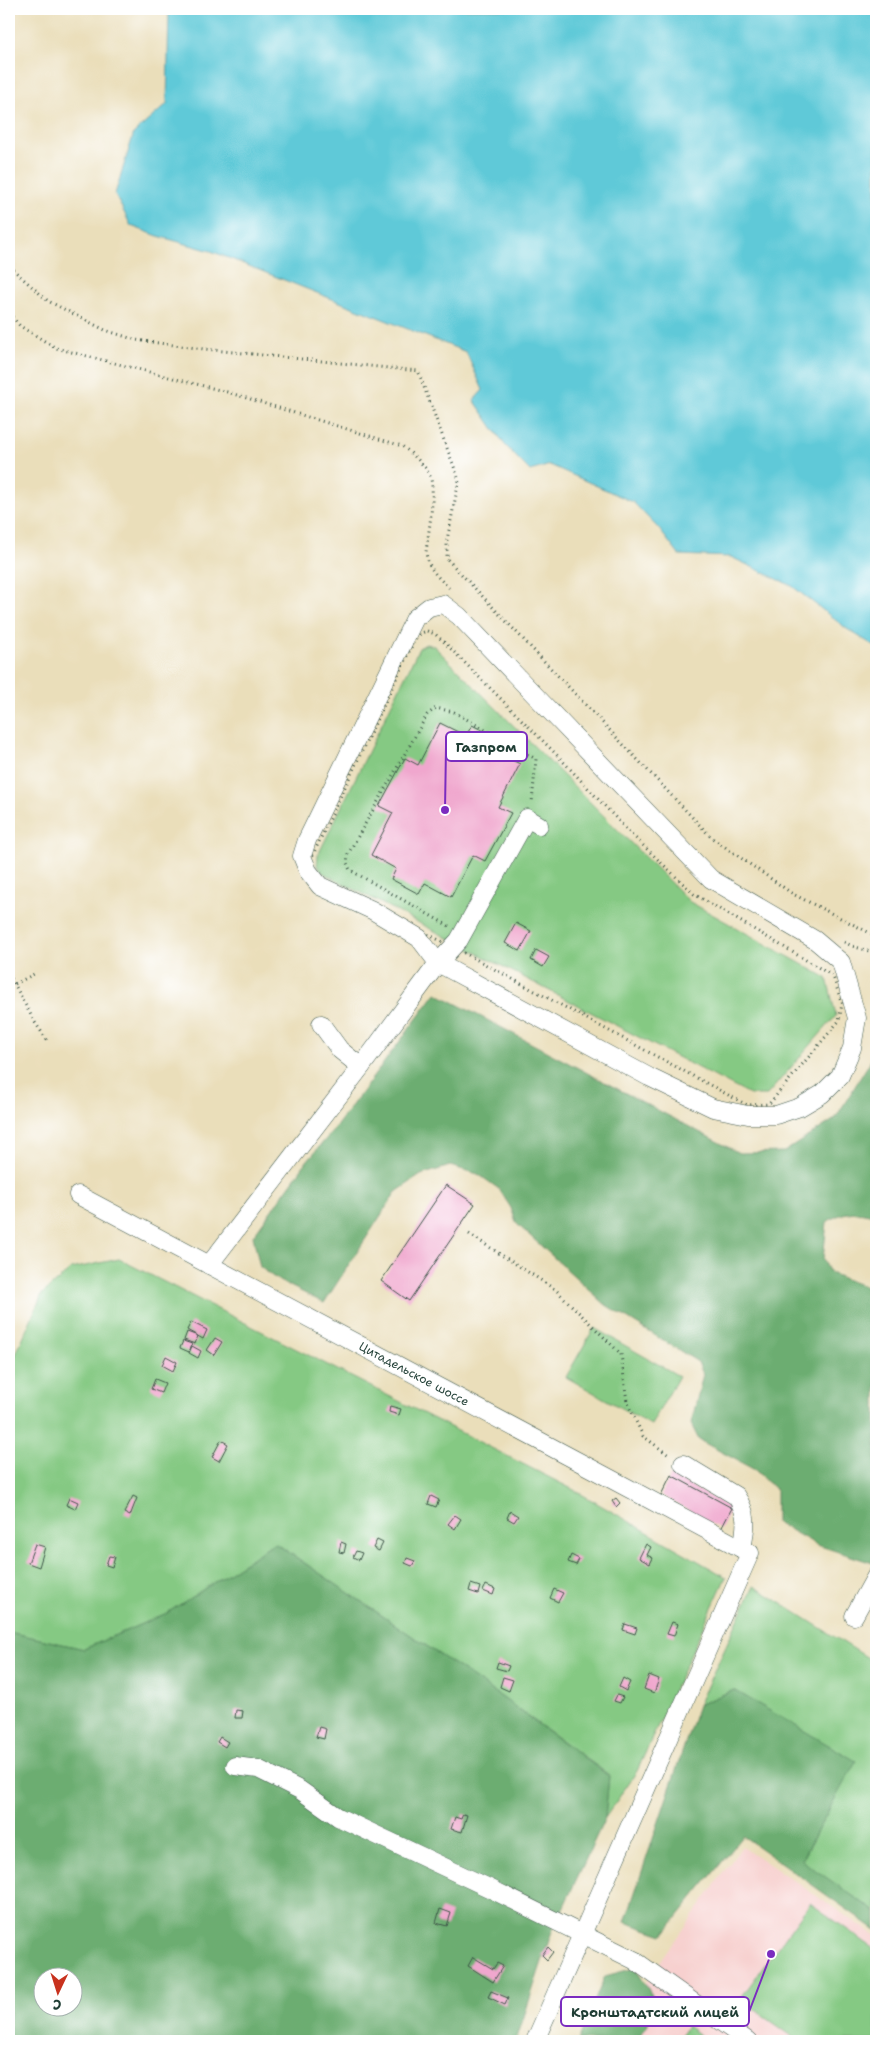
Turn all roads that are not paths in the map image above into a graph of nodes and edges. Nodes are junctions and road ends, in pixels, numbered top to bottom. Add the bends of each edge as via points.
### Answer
1 (540, 825) dead end
2 (438, 963) junction
3 (321, 1024) dead end
4 (361, 1067) junction
5 (78, 1195) dead end
6 (209, 1265) junction
7 (683, 1464) road end
8 (746, 1551) junction
9 (876, 1576) edge
10 (854, 1616) dead end
11 (235, 1766) dead end
12 (581, 1932) junction
13 (535, 2041) edge
14 (748, 2041) edge

1 - 2 street via 527,818 514,857 458,941
2 - 2 street via 640,1072 714,1108 748,1115 776,1115 800,1107 822,1094 840,1076 852,1048 857,1018 841,962 816,940 711,879 459,616 442,604 429,606 415,618 302,856 308,871 320,886 372,910 419,938
2 - 4 street
3 - 4 street via 340,1050
4 - 6 street
5 - 6 street, Цитадельское шоссе
6 - 8 street, Цитадельское шоссе
7 - 8 street via 736,1496 746,1523
8 - 12 street
9 - 10 street
11 - 12 street via 258,1769 300,1790 338,1817
12 - 13 street
12 - 14 street via 634,1960

